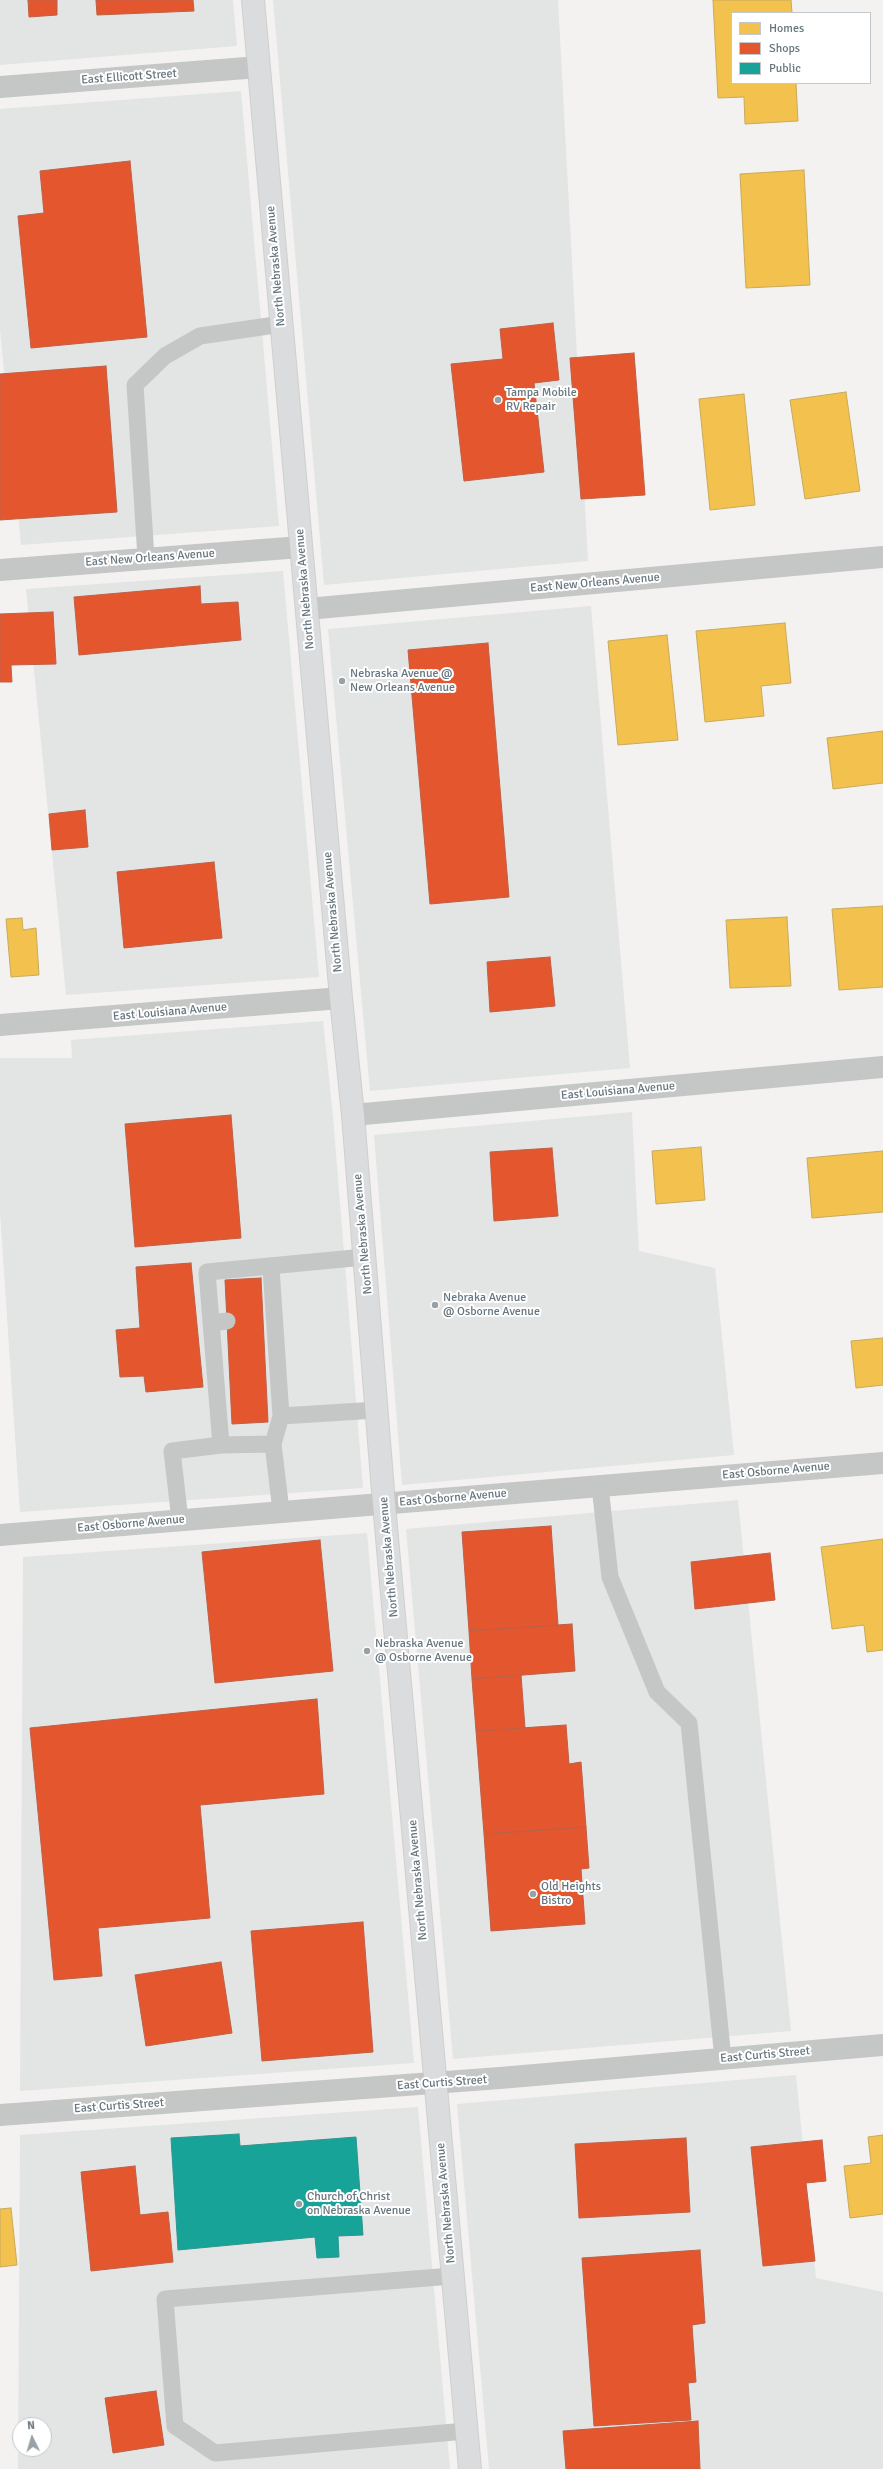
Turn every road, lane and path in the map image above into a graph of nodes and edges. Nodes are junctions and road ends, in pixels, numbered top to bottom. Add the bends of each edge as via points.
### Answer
1 (253, 0) edge
2 (258, 67) junction
3 (0, 87) edge
4 (282, 324) junction
5 (301, 547) junction
6 (883, 557) edge
7 (146, 558) junction
8 (0, 570) edge
9 (306, 609) junction
10 (341, 998) junction
11 (0, 1025) edge
12 (883, 1067) edge
13 (353, 1115) junction
14 (364, 1258) junction
15 (271, 1268) junction
16 (377, 1410) junction
17 (281, 1416) junction
18 (274, 1444) junction
19 (221, 1445) junction
20 (883, 1463) edge
21 (600, 1486) junction
22 (384, 1504) junction
23 (280, 1511) junction
24 (180, 1520) junction
25 (0, 1535) edge
26 (883, 2045) edge
27 (723, 2059) junction
28 (436, 2083) junction
29 (0, 2115) edge
30 (452, 2276) junction
31 (466, 2431) junction
32 (470, 2469) edge

1 - 2 main road, North Nebraska Avenue
2 - 3 street, East Ellicott Street
2 - 4 main road, North Nebraska Avenue
4 - 5 main road, North Nebraska Avenue
4 - 7 lane via 200,336 165,356 136,385
5 - 7 street, East New Orleans Avenue
5 - 9 main road, North Nebraska Avenue
6 - 9 street, East New Orleans Avenue
7 - 8 street, East New Orleans Avenue
9 - 10 main road, North Nebraska Avenue
10 - 11 street, East Louisiana Avenue
10 - 13 main road, North Nebraska Avenue
12 - 13 street, East Louisiana Avenue
13 - 14 main road, North Nebraska Avenue
14 - 15 lane
14 - 16 main road, North Nebraska Avenue
15 - 17 lane via 269,1318 272,1374
15 - 19 lane via 207,1272 219,1322 223,1378
16 - 17 lane
16 - 22 main road, North Nebraska Avenue
17 - 18 lane
18 - 19 lane
18 - 23 lane
19 - 24 lane via 172,1451
20 - 21 street, East Osborne Avenue
21 - 22 street, East Osborne Avenue
21 - 27 lane via 610,1577 657,1692 689,1723
22 - 23 street, East Osborne Avenue
22 - 28 main road, North Nebraska Avenue
23 - 24 street, East Osborne Avenue
24 - 25 street, East Osborne Avenue
26 - 27 street, East Curtis Street
27 - 28 street, East Curtis Street
28 - 29 street, East Curtis Street
28 - 30 main road, North Nebraska Avenue
30 - 31 main road, North Nebraska Avenue
30 - 31 lane via 165,2299 174,2426 215,2453
31 - 32 main road, North Nebraska Avenue

